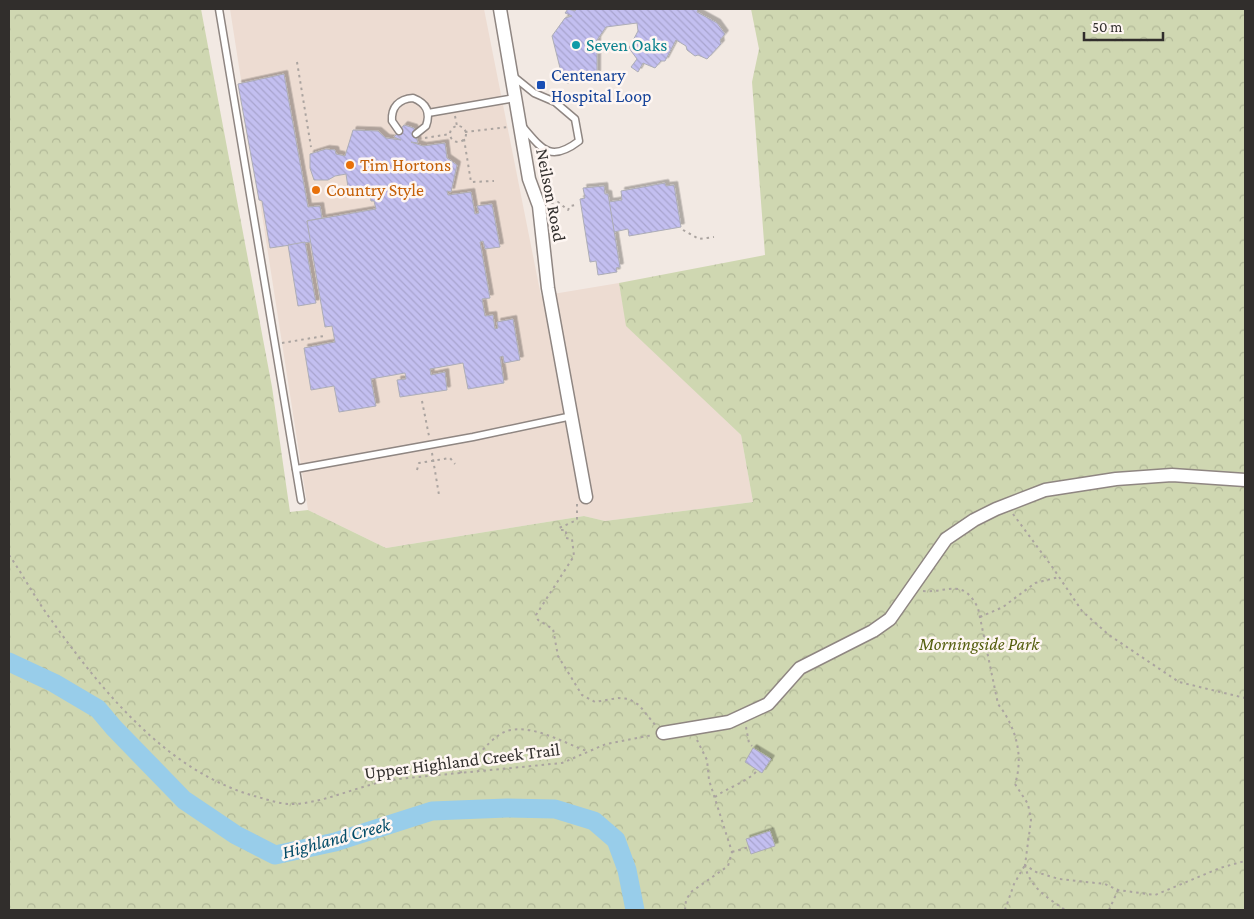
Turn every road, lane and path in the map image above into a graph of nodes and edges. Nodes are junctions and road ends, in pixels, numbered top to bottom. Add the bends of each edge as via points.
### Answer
1 (219, 9) edge
2 (500, 9) edge
3 (297, 62) dead end
4 (511, 74) junction
5 (515, 98) junction
6 (428, 113) junction
7 (520, 124) junction
8 (398, 131) dead end
9 (466, 132) junction
10 (417, 134) joint
11 (450, 134) junction
12 (464, 139) junction
13 (311, 147) dead end
14 (494, 181) dead end
15 (576, 205) dead end
16 (539, 206) junction
17 (683, 230) dead end
18 (714, 237) dead end
19 (324, 336) dead end
20 (275, 344) junction
21 (422, 401) dead end
22 (573, 416) junction
23 (430, 445) junction
24 (433, 460) junction
25 (455, 464) dead end
26 (296, 468) junction
27 (417, 470) dead end
28 (1245, 480) edge
29 (439, 496) dead end
30 (586, 497) joint
31 (301, 500) dead end
32 (1006, 505) junction
33 (9, 555) edge
34 (1059, 576) junction
35 (911, 590) junction
36 (980, 617) junction
37 (1245, 698) edge
38 (741, 718) junction
39 (689, 730) junction
40 (662, 733) junction
41 (752, 746) dead end
42 (587, 751) junction
43 (758, 770) dead end
44 (460, 773) junction
45 (715, 797) junction
46 (749, 848) dead end
47 (732, 852) junction
48 (1245, 860) edge
49 (1025, 865) junction
50 (1118, 890) junction
51 (684, 910) edge
52 (1005, 910) edge
53 (1065, 910) edge
54 (1109, 910) edge

1 - 20 lane
2 - 4 street, Neilson Road
3 - 13 path
4 - 5 street, Neilson Road
4 - 7 lane via 575,119 579,141 566,151 549,152 542,149
5 - 6 lane
5 - 7 street, Neilson Road
6 - 8 lane via 413,98 401,101 392,114
6 - 10 lane via 426,126
7 - 9 path
7 - 16 street, Neilson Road via 529,180
9 - 11 path via 457,126
9 - 12 path
10 - 11 path via 421,139
11 - 12 path via 454,141
12 - 14 path via 471,182
15 - 16 path via 568,210 558,202
16 - 22 street, Neilson Road via 548,288
17 - 18 path via 699,239
19 - 20 path
20 - 26 lane
21 - 23 path
22 - 23 lane
22 - 30 street, Neilson Road
23 - 24 path
23 - 26 lane
24 - 25 path via 450,458
24 - 27 path via 419,463
24 - 29 path
26 - 31 lane
28 - 32 street via 1172,475 1116,479 1045,490
30 - 40 path via 576,505 577,520 559,528 566,530 566,538 572,539 574,556 536,615 538,620 553,629 558,656 582,695 595,702 629,699 639,705
32 - 34 path
32 - 35 street via 974,520 946,539
33 - 44 path, Upper Highland Creek Trail via 51,620 117,703 153,738 192,768 215,780 246,793 292,804 376,782
34 - 36 path via 1035,583 1003,607
34 - 37 path via 1082,611 1109,635 1179,682
35 - 36 path via 960,588 972,596
35 - 38 street via 879,627 800,668 768,704
36 - 49 path via 998,704 1018,740 1015,784 1028,804 1031,820
38 - 39 street
38 - 41 path
39 - 40 street
39 - 45 path via 707,760
40 - 42 path, Upper Highland Creek Trail
42 - 44 path, Upper Highland Creek Trail via 562,763
42 - 44 path via 534,732 511,730 499,735
43 - 45 path via 752,777 728,787
45 - 47 path
46 - 47 path
47 - 51 path via 728,866 691,892
48 - 50 path via 1155,895
49 - 50 path via 1059,879 1105,884
49 - 52 path
49 - 53 path via 1032,883
50 - 54 path

